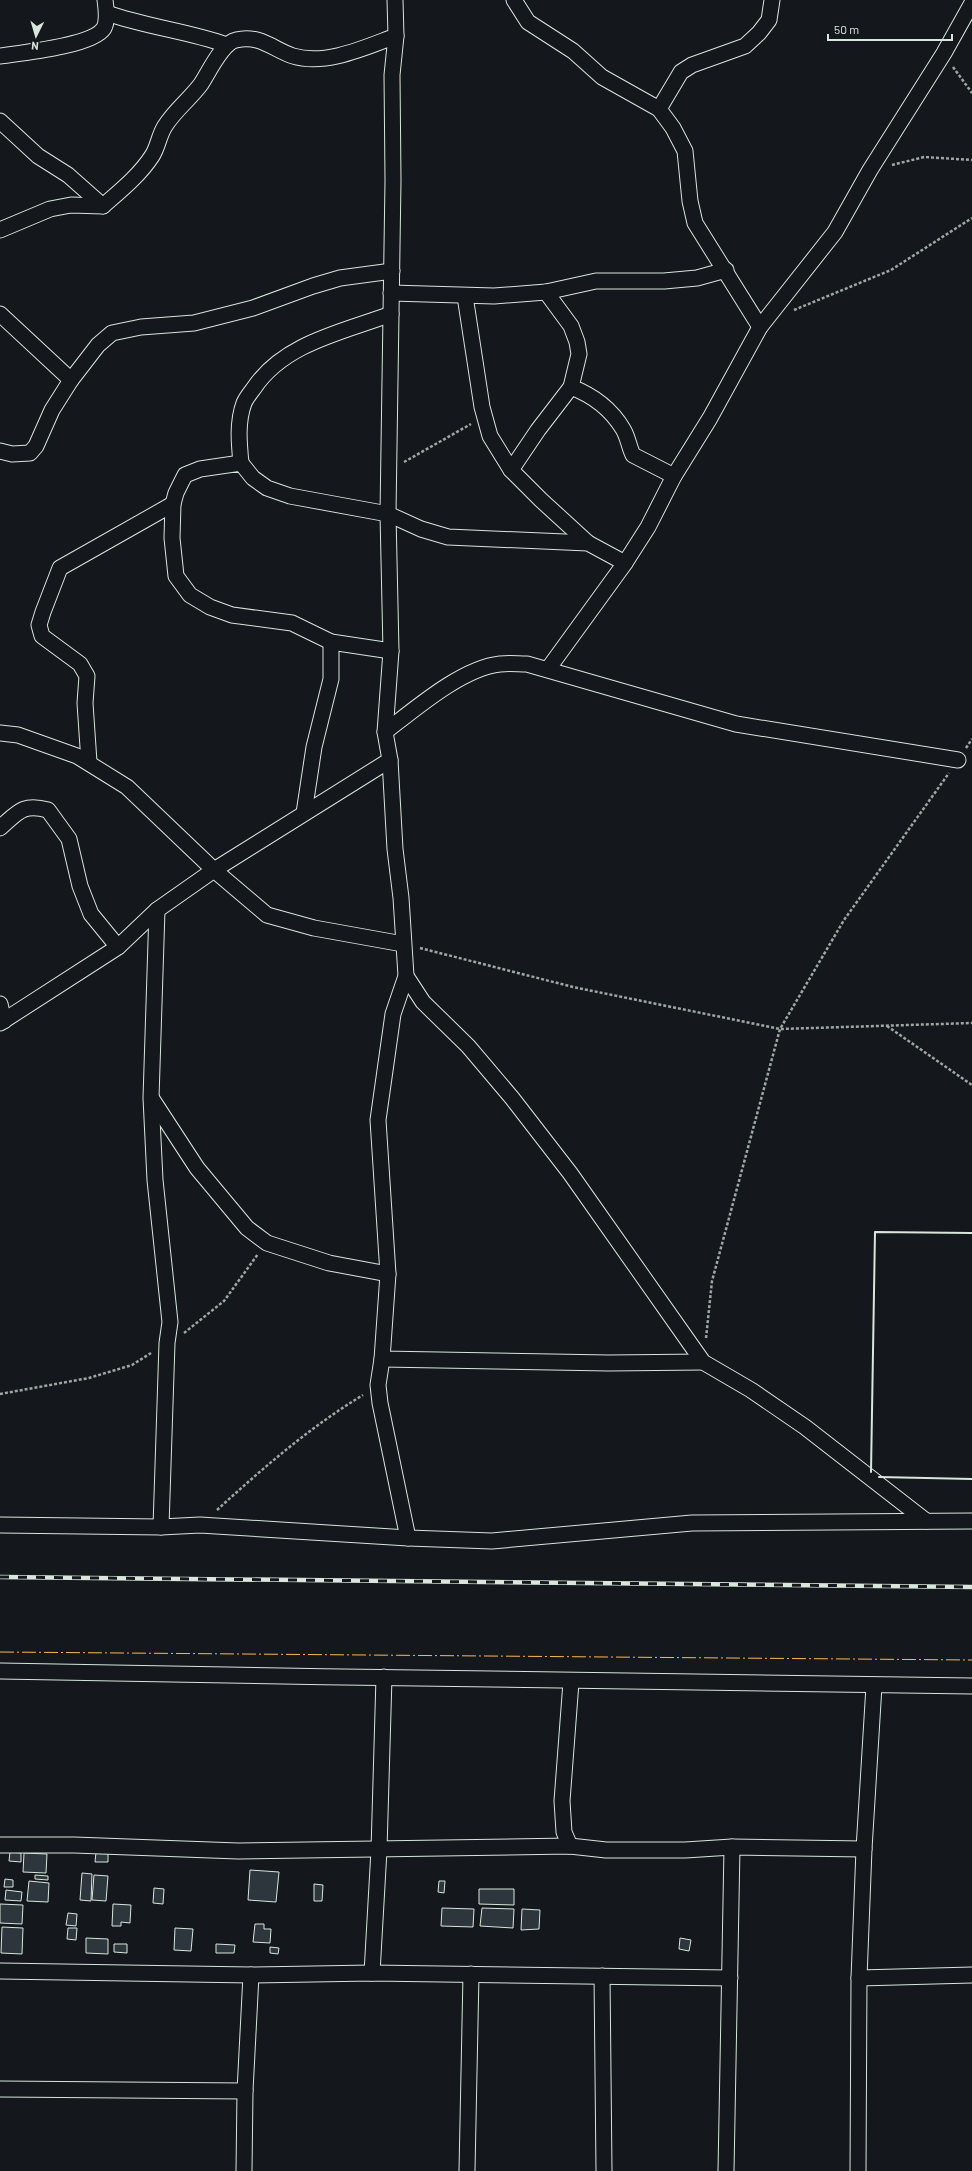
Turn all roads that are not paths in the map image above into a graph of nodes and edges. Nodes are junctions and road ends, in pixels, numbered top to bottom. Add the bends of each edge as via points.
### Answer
1 (395, 0) edge
2 (514, 0) edge
3 (772, 0) edge
4 (972, 3) edge
5 (106, 7) edge
6 (396, 36) junction
7 (227, 45) junction
8 (0, 56) edge
9 (659, 109) junction
10 (0, 121) edge
11 (103, 206) junction
12 (0, 230) edge
13 (726, 270) junction
14 (392, 271) junction
15 (546, 292) junction
16 (391, 293) junction
17 (465, 296) junction
18 (0, 314) edge
19 (391, 314) junction
20 (760, 327) junction
21 (71, 380) junction
22 (571, 387) junction
23 (0, 451) edge
24 (241, 463) junction
25 (512, 470) junction
26 (674, 476) junction
27 (173, 504) junction
28 (388, 514) junction
29 (588, 543) junction
30 (625, 563) junction
31 (331, 642) junction
32 (391, 651) junction
33 (548, 669) junction
34 (0, 732) edge
35 (385, 732) junction
36 (390, 760) junction
37 (958, 760) road end
38 (89, 762) junction
39 (304, 813) junction
40 (0, 828) edge
41 (214, 870) junction
42 (157, 910) junction
43 (403, 944) junction
44 (118, 947) junction
45 (406, 976) junction
46 (0, 1004) edge
47 (2, 1022) edge
48 (151, 1098) junction
49 (388, 1274) junction
50 (382, 1359) junction
51 (703, 1362) junction
52 (926, 1521) junction
53 (972, 1521) edge
54 (0, 1525) edge
55 (161, 1527) junction
56 (408, 1538) junction
57 (0, 1671) edge
58 (384, 1677) junction
59 (570, 1682) junction
60 (874, 1686) junction
61 (972, 1686) edge
62 (0, 1845) edge
63 (570, 1846) junction
64 (732, 1847) junction
65 (864, 1849) junction
66 (379, 1850) junction
67 (0, 1971) edge
68 (372, 1973) junction
69 (471, 1974) junction
70 (251, 1975) junction
71 (972, 1975) edge
72 (602, 1976) junction
73 (730, 1978) junction
74 (859, 1978) junction
75 (0, 2089) edge
76 (245, 2091) junction
77 (244, 2171) edge
78 (467, 2171) edge
79 (604, 2171) edge
80 (726, 2171) edge
81 (858, 2171) edge

1 - 6 street
2 - 9 street via 528,22 573,51 602,77
3 - 9 street via 769,20 759,34 745,46 692,65 681,72
4 - 20 street via 944,54 870,170 835,232
5 - 7 street via 136,23 196,35
5 - 8 street via 104,28 97,35 78,43
6 - 7 street via 337,55 315,58 293,56 274,45 260,41 241,39
6 - 14 street via 392,75
7 - 11 street via 200,85 165,126 152,156 131,182
9 - 13 street via 685,151 695,223
10 - 11 street via 38,156 68,175
11 - 12 street via 71,205 50,209
13 - 15 street via 697,278 664,282 596,281
13 - 20 street
14 - 16 street
14 - 21 street via 340,278 253,308 194,323 141,327 112,333 98,345
15 - 17 street
15 - 22 street via 570,326 577,342 579,354
16 - 17 street
16 - 19 street
17 - 25 street via 474,360 490,436
18 - 21 street
19 - 24 street via 288,355 263,374 244,402 238,435
19 - 28 street
20 - 26 street via 710,418
21 - 23 street via 30,453 12,454
22 - 25 street
22 - 26 street via 599,402 623,429 633,455 638,460
24 - 27 street via 200,469 185,475 177,489
24 - 28 street via 253,478 267,488 290,496
25 - 29 street
26 - 30 street via 648,527
27 - 31 street via 172,538 176,576 190,595 210,607 232,615 292,623
27 - 38 street via 60,568 43,612 39,625 42,636 80,664 87,676 85,703
28 - 29 street via 421,529 448,537
28 - 32 street
29 - 30 street
30 - 33 street
31 - 32 street
31 - 39 street via 331,679 314,747
32 - 35 street
33 - 35 street via 527,664 499,664 468,674 434,694
33 - 37 street via 736,724
34 - 38 street via 18,735
35 - 36 street
36 - 39 street
36 - 43 street
38 - 41 street via 127,787
39 - 41 street
40 - 44 street via 22,809 34,806 48,810 69,839 80,886 91,914
41 - 42 street
41 - 43 street via 267,915 314,928
42 - 44 street
42 - 48 street
43 - 45 street
44 - 47 street
45 - 49 street via 392,1014 378,1120
45 - 51 street via 424,1002 468,1046 512,1098 570,1172
46 - 47 street
48 - 49 street via 197,1168 247,1228 267,1243 329,1263
48 - 55 street via 155,1180 163,1261 170,1301
49 - 50 street
50 - 51 street
50 - 56 street via 378,1385 385,1437
51 - 52 street via 751,1390 805,1427
52 - 53 street
52 - 56 street via 692,1523 492,1540
54 - 55 street
55 - 56 street via 200,1525
57 - 58 street
58 - 59 street
58 - 66 street
59 - 60 street
59 - 63 street via 562,1801 564,1832
60 - 61 street
60 - 65 street
62 - 66 street
63 - 64 street via 622,1850
63 - 66 street
64 - 65 street
64 - 73 street
65 - 74 street
66 - 68 street
67 - 70 street
68 - 69 street
68 - 70 street
69 - 72 street
69 - 78 street
70 - 76 street
71 - 74 street
72 - 73 street
72 - 79 street
73 - 80 street
74 - 81 street
75 - 76 street
76 - 77 street

